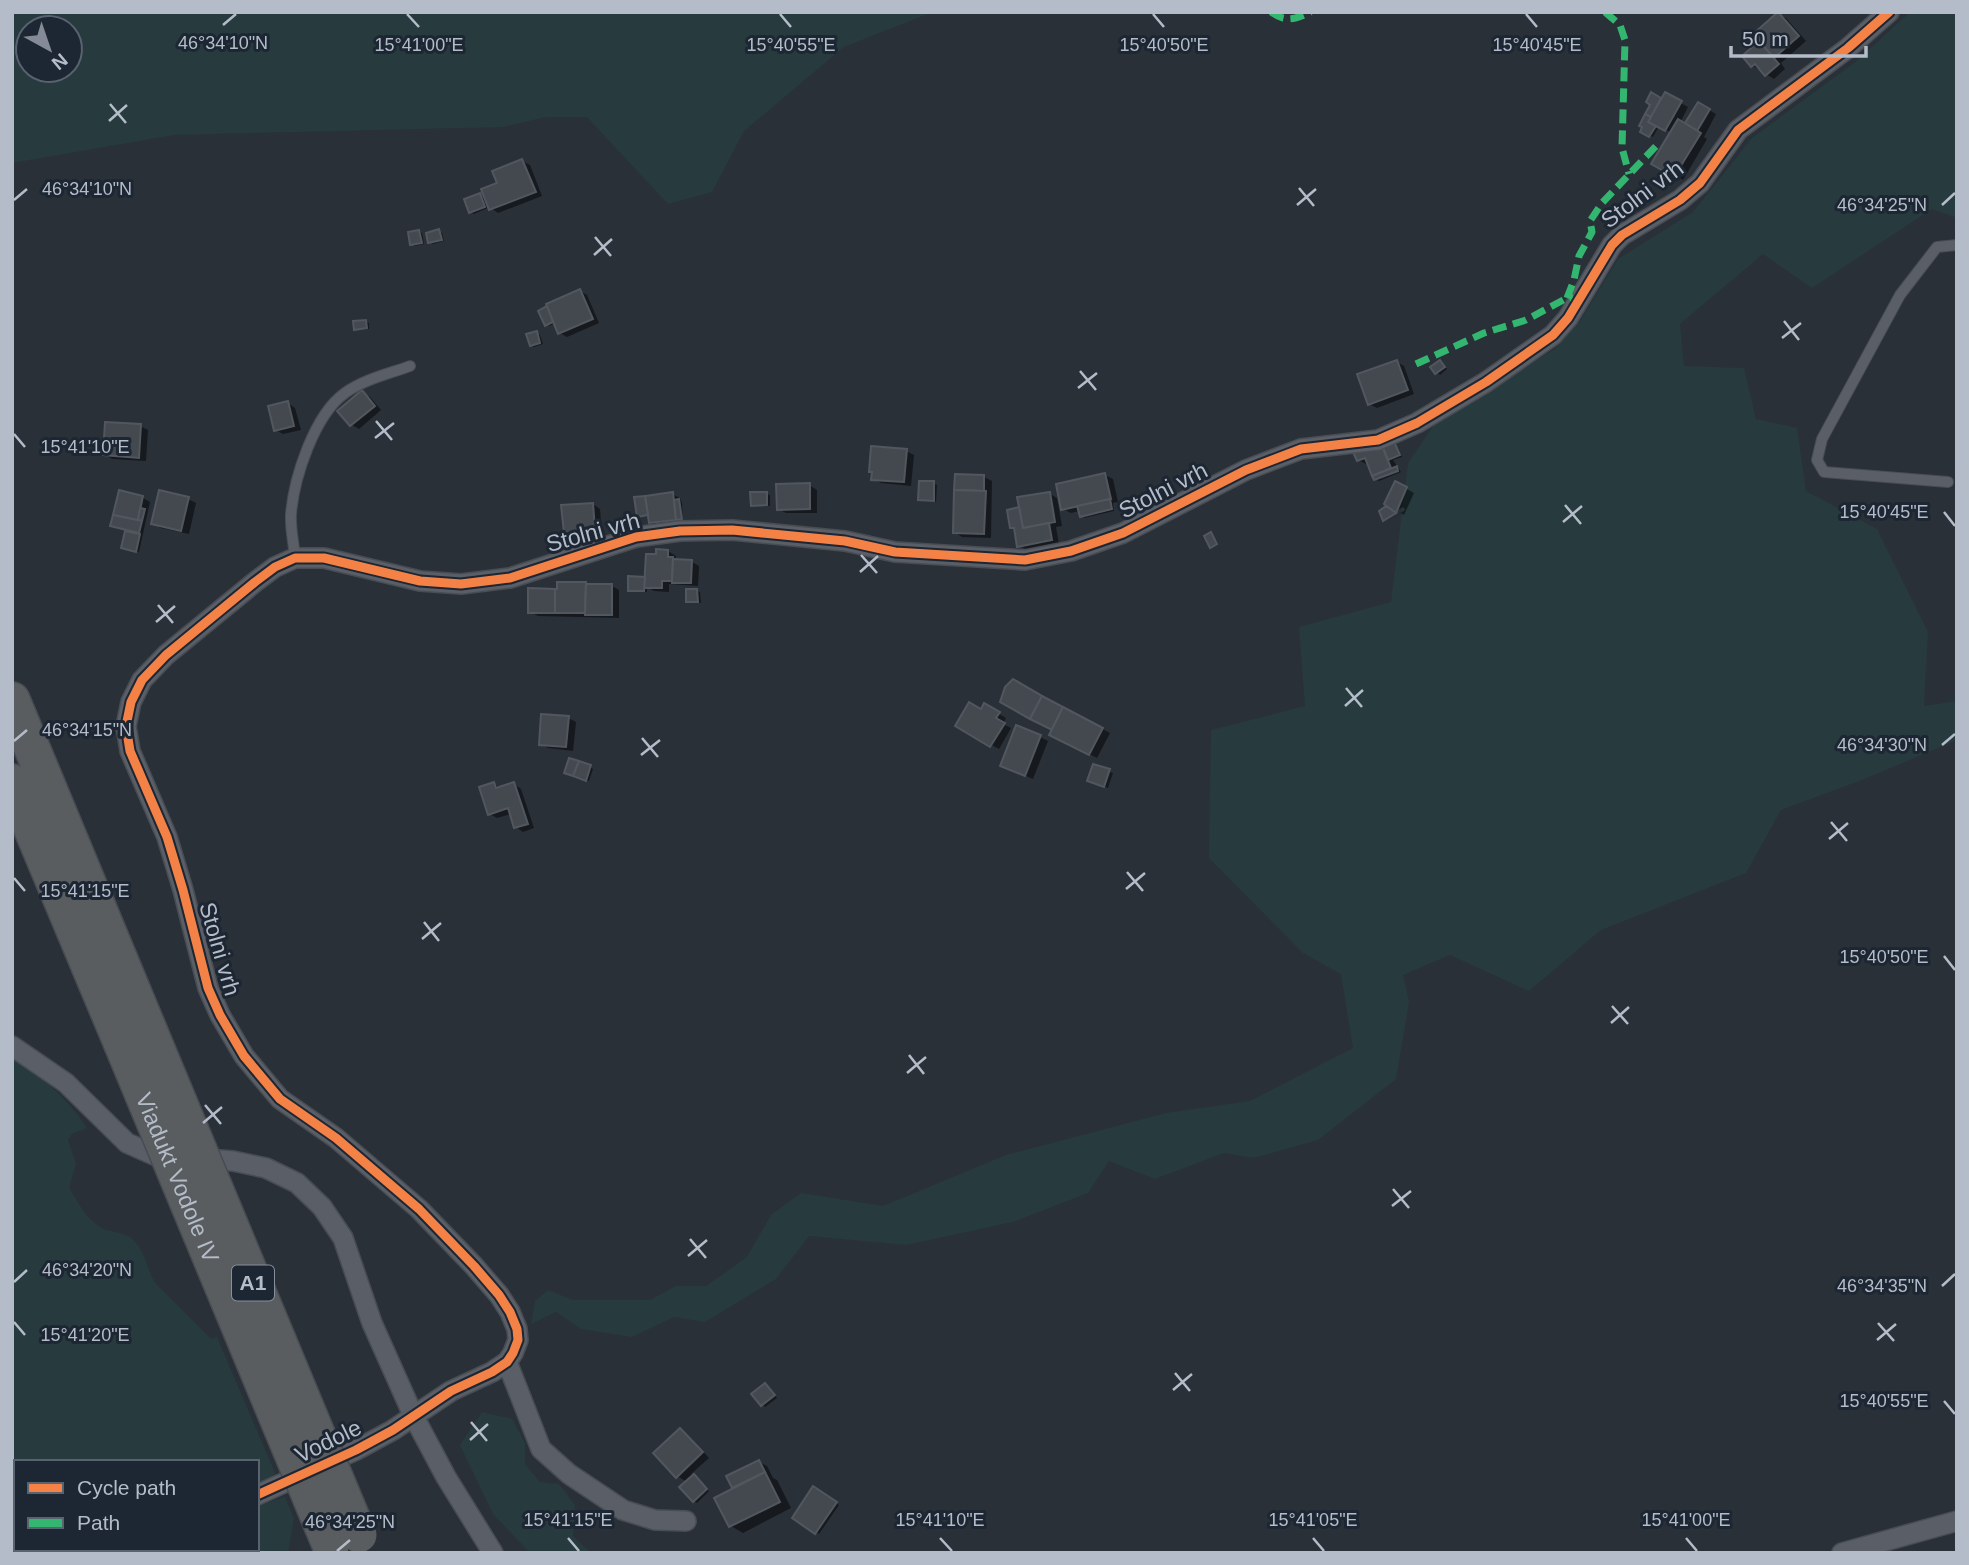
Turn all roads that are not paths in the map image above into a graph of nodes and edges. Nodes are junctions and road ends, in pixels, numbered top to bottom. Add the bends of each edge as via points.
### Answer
1 (1889, 12) edge
2 (1957, 245) edge
3 (410, 366) dead end
4 (1948, 482) dead end
5 (295, 558) junction
6 (12, 700) edge
7 (12, 782) edge
8 (135, 1036) junction
9 (12, 1046) edge
10 (507, 1362) junction
11 (413, 1415) junction
12 (259, 1494) edge
13 (686, 1521) dead end
14 (1957, 1521) edge
15 (347, 1547) edge
16 (493, 1553) edge
17 (1842, 1553) edge

1 - 5 street, Stolni vrh via 1738,130 1700,183 1680,201 1622,235 1568,318 1514,364 1417,423 1378,440 1301,449 1246,470 1123,533 1071,551 1025,559 949,556 732,530 680,531 636,537 510,578 461,584 420,581 324,558
2 - 4 lane via 1937,247 1900,295 1822,439 1817,460 1824,472
3 - 5 lane via 345,393 326,411 296,485 290,516
5 - 10 street, Stolni vrh via 255,582 142,680 126,726 130,751 167,837 208,988 228,1032 280,1099 336,1138 419,1209 499,1295 517,1328 518,1340
6 - 8 highway, A1
7 - 8 highway, A1
8 - 15 highway, Viadukt Vodole IV / A1, bridge
9 - 11 street via 66,1083 127,1143 154,1155 266,1168 297,1183 322,1207 343,1238 372,1323
10 - 11 street
10 - 13 street via 541,1449 569,1474 622,1510 655,1520
11 - 12 street, Vodole via 356,1450
11 - 16 street
14 - 17 street

